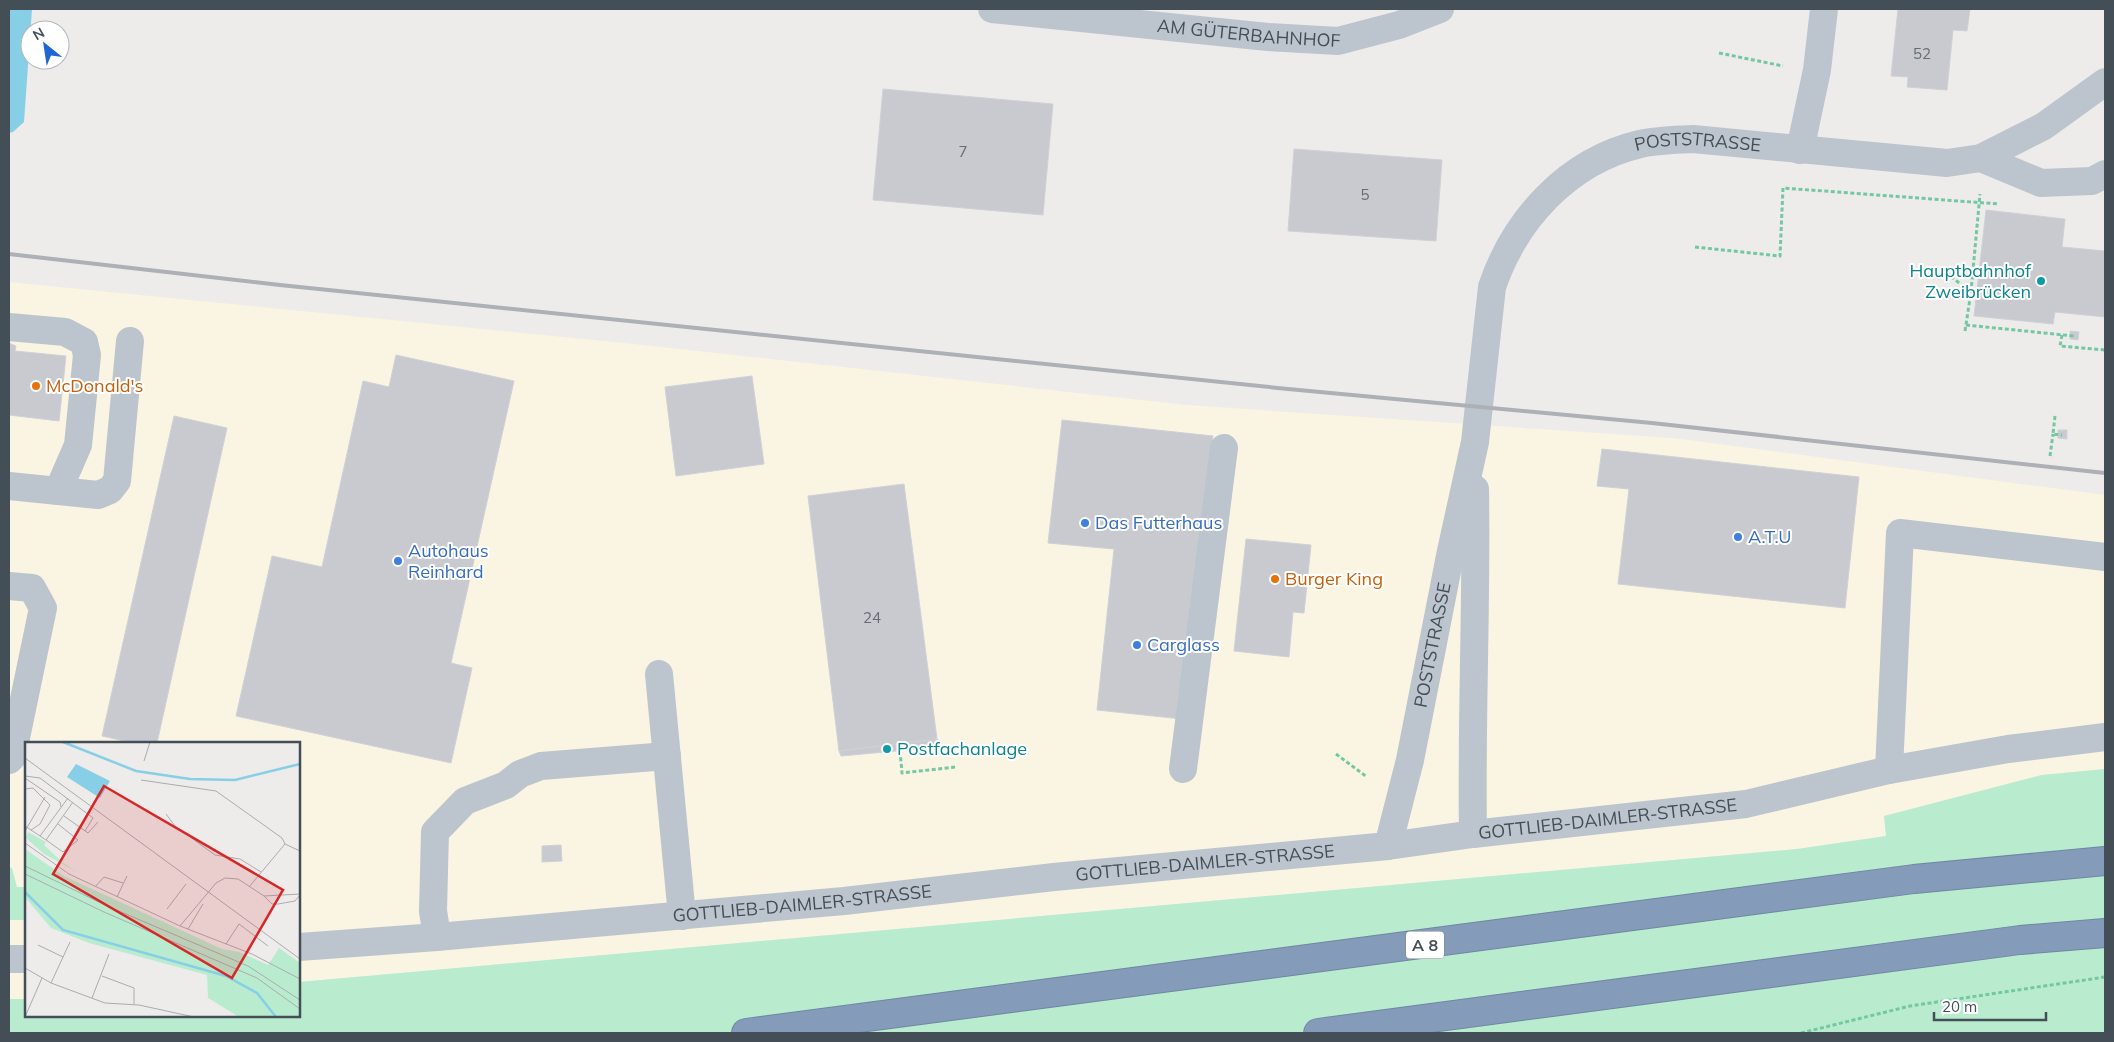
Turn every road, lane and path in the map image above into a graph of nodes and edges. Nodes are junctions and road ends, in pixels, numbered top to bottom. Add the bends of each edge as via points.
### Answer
1 (992, 9) edge
2 (1440, 9) edge
3 (1824, 9) edge
4 (1719, 53) dead end
5 (1786, 67) dead end
6 (2105, 82) edge
7 (1800, 150) junction
8 (1981, 158) junction
9 (2105, 174) edge
10 (1979, 201) junction
11 (2009, 205) dead end
12 (1695, 247) dead end
13 (1941, 268) dead end
14 (1971, 292) junction
15 (1966, 325) junction
16 (9, 327) edge
17 (1965, 331) dead end
18 (2062, 335) junction
19 (2074, 336) dead end
20 (130, 342) dead end
21 (2105, 350) edge
22 (2055, 416) dead end
23 (2053, 434) junction
24 (2062, 435) dead end
25 (1475, 442) junction
26 (1224, 448) dead end
27 (2050, 456) dead end
28 (9, 486) edge
29 (58, 491) junction
30 (2105, 557) edge
31 (9, 586) edge
32 (659, 674) dead end
33 (2105, 737) edge
34 (900, 751) dead end
35 (1336, 754) dead end
36 (667, 756) junction
37 (9, 760) edge
38 (955, 767) dead end
39 (1183, 769) dead end
40 (1889, 770) junction
41 (1367, 777) dead end
42 (1473, 834) junction
43 (1388, 846) junction
44 (2105, 861) edge
45 (682, 916) junction
46 (2105, 933) edge
47 (437, 937) junction
48 (300, 947) edge
49 (9, 959) edge
50 (25, 959) edge
51 (2105, 978) edge
52 (746, 1033) edge
53 (1318, 1033) edge
54 (1801, 1033) edge

1 - 2 street, AM GÜTERBAHNHOF via 1338,41 1399,25
3 - 7 street via 1817,70
4 - 5 path
6 - 8 street, POSTSTRASSE via 2044,126
7 - 8 street, POSTSTRASSE via 1947,163
7 - 25 street, POSTSTRASSE via 1693,139 1639,144 1587,166 1549,194 1518,232 1492,287
8 - 9 street via 2041,183 2092,181
8 - 10 path
10 - 11 path
10 - 12 path via 1783,188 1780,256
10 - 14 path
13 - 14 path
14 - 15 path
15 - 17 path
15 - 18 path
16 - 29 street via 65,332 84,342 86,355 78,445
18 - 19 path
18 - 21 path via 2060,346
20 - 29 street via 117,481 110,490 98,495
22 - 23 path
23 - 24 path
23 - 27 path
25 - 42 street, POSTSTRASSE
25 - 43 street, POSTSTRASSE via 1450,551 1410,760
26 - 39 street
28 - 29 street
30 - 40 street via 1900,533
31 - 37 street via 32,588 43,608
32 - 36 street
33 - 40 street, GOTTLIEB-DAIMLER-STRASSE via 2008,749
34 - 38 path via 902,773
35 - 41 path
36 - 45 street
36 - 47 street via 540,766 520,774 506,785 465,801 435,832 433,911
40 - 42 street, GOTTLIEB-DAIMLER-STRASSE via 1746,804
42 - 43 street, GOTTLIEB-DAIMLER-STRASSE
43 - 45 street, GOTTLIEB-DAIMLER-STRASSE
44 - 52 highway, A 8 via 1914,880
45 - 47 street, GOTTLIEB-DAIMLER-STRASSE
46 - 53 highway via 2020,940
47 - 48 street, GOTTLIEB-DAIMLER-STRASSE
49 - 50 street
51 - 54 path via 1910,1006

